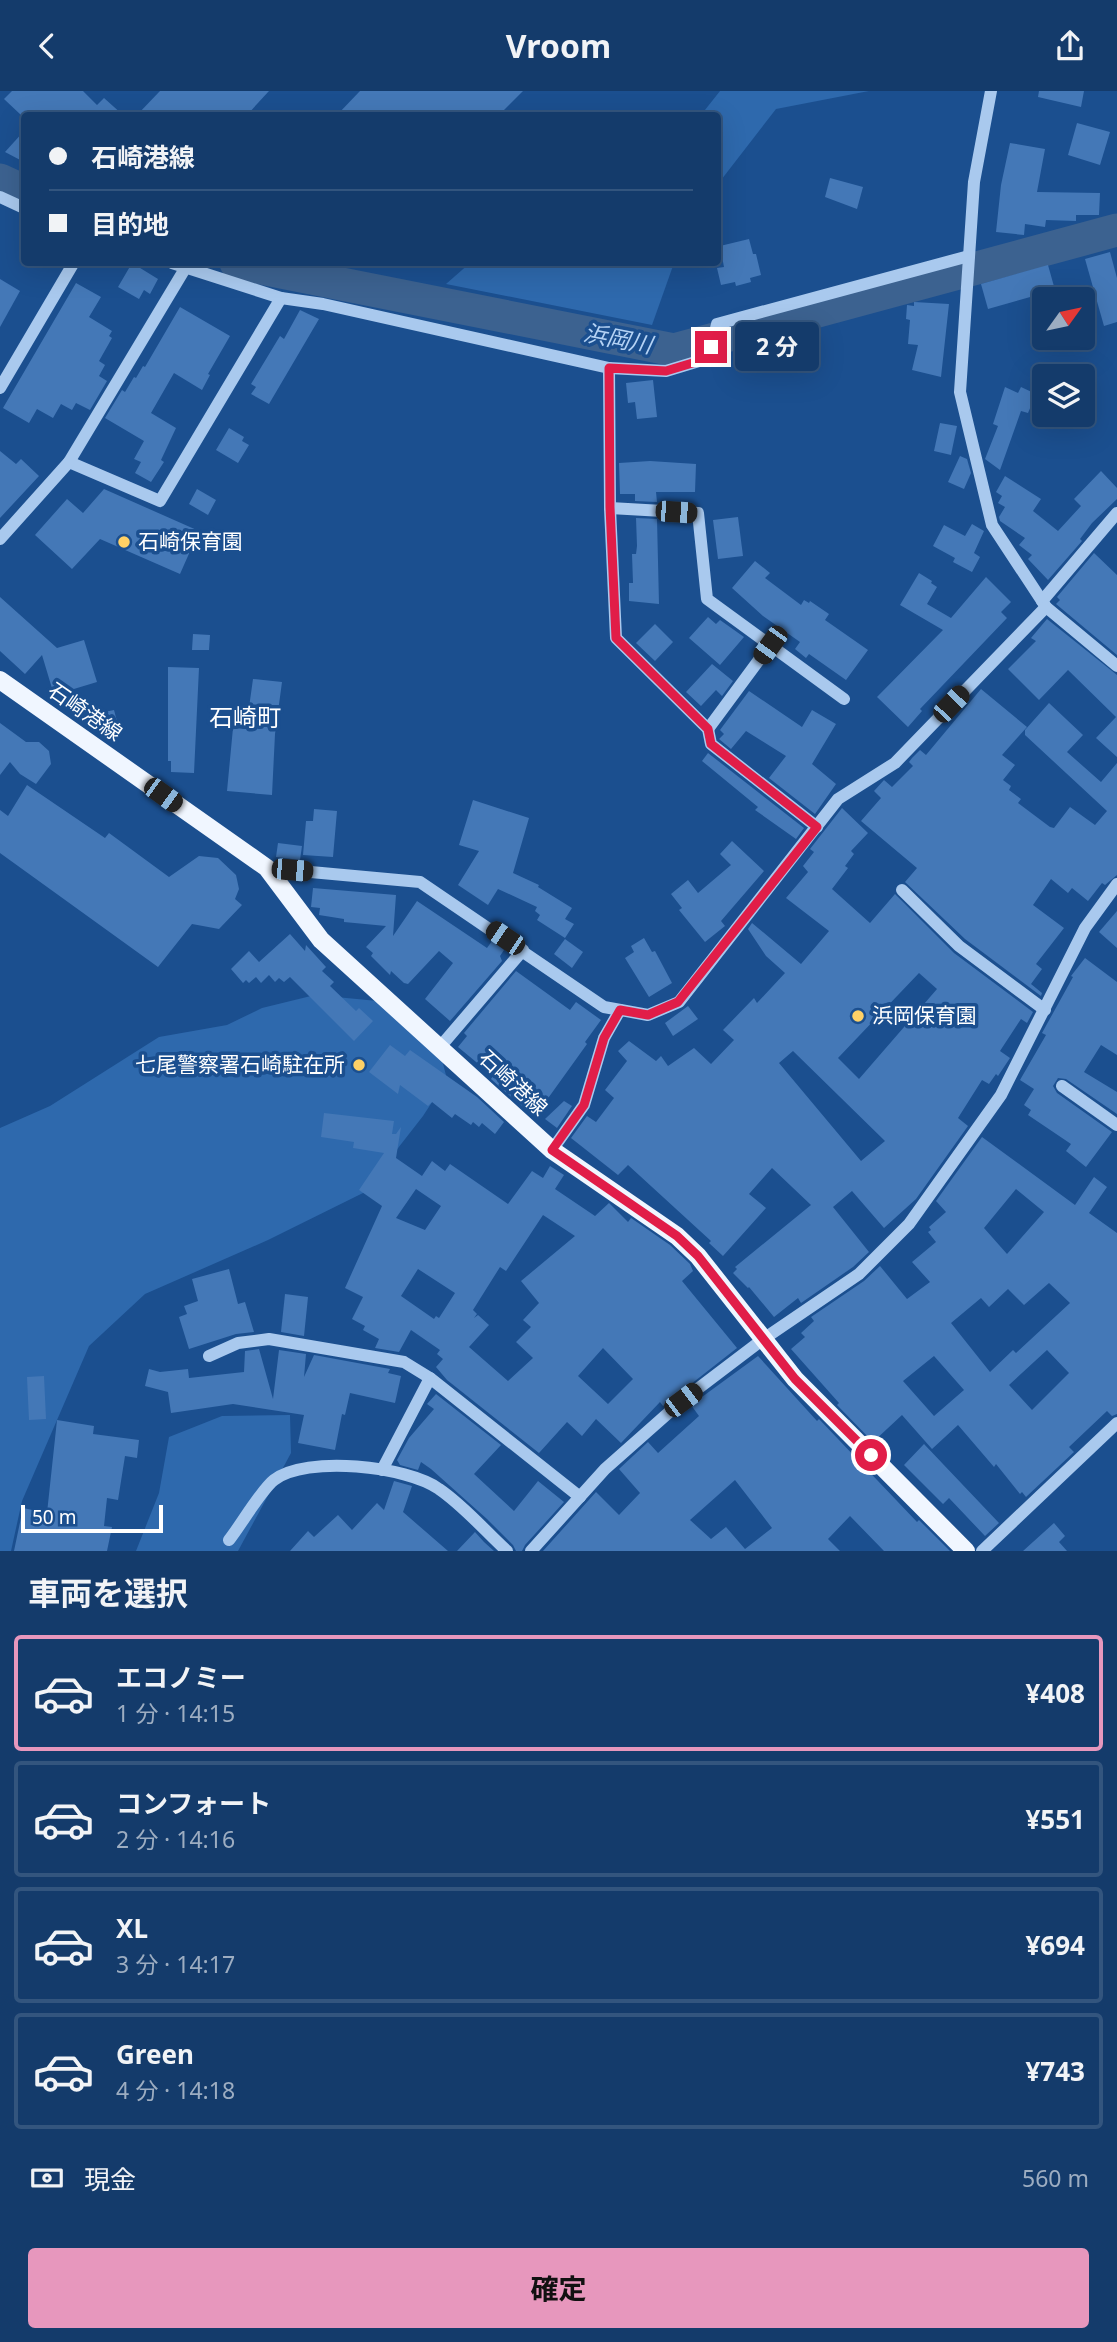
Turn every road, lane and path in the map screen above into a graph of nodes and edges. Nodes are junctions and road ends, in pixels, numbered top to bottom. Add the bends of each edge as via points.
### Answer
1 (991, 91) edge
2 (0, 197) edge
3 (21, 207) edge
4 (968, 259) junction
5 (72, 266) edge
6 (182, 266) edge
7 (186, 267) junction
8 (281, 297) junction
9 (609, 368) junction
10 (0, 387) edge
11 (69, 462) junction
12 (610, 507) junction
13 (1117, 513) edge
14 (0, 539) edge
15 (1044, 604) junction
16 (770, 645) junction
17 (1117, 666) edge
18 (0, 680) edge
19 (844, 699) dead end
20 (708, 729) junction
21 (817, 827) junction
22 (267, 868) junction
23 (1117, 884) edge
24 (902, 890) dead end
25 (523, 950) junction
26 (620, 1010) junction
27 (1045, 1010) junction
28 (440, 1047) junction
29 (1062, 1086) dead end
30 (1117, 1125) edge
31 (552, 1150) junction
32 (762, 1340) junction
33 (209, 1356) dead end
34 (430, 1378) junction
35 (1116, 1424) edge
36 (382, 1470) junction
37 (580, 1497) junction
38 (229, 1540) dead end
39 (507, 1551) edge
40 (531, 1551) edge
41 (966, 1551) edge
42 (982, 1551) edge

1 - 4 street via 974,182
2 - 3 street
4 - 9 street via 717,324 709,358 666,371
4 - 15 street via 960,392 992,524
5 - 10 street
6 - 7 street
7 - 8 street
7 - 11 street
8 - 9 street
8 - 11 street via 160,501
9 - 12 street
11 - 14 street
12 - 16 street via 698,513 707,599
12 - 20 street via 616,638
13 - 15 street
15 - 17 street
15 - 21 street via 895,763 838,799
16 - 19 street
16 - 20 street
18 - 22 main road, 石崎港線
20 - 21 street via 711,744
21 - 26 street via 678,1002 648,1015
22 - 25 street via 420,882
22 - 28 main road, 石崎港線 via 321,940
23 - 27 street via 1085,928
24 - 27 street via 960,946
25 - 26 street via 604,1007
25 - 28 street
26 - 31 street via 604,1038 584,1105
27 - 32 street via 1001,1094 909,1224 859,1274
28 - 31 main road, 石崎港線
29 - 30 street
31 - 32 main road, 石崎港線 via 677,1236 698,1256
32 - 37 street via 683,1400
32 - 41 main road, 石崎港線
33 - 34 street via 238,1343 269,1339 404,1362
34 - 36 street
34 - 37 street
35 - 42 street
36 - 38 street via 305,1467 287,1471 271,1481
36 - 39 street via 438,1488
37 - 40 street

